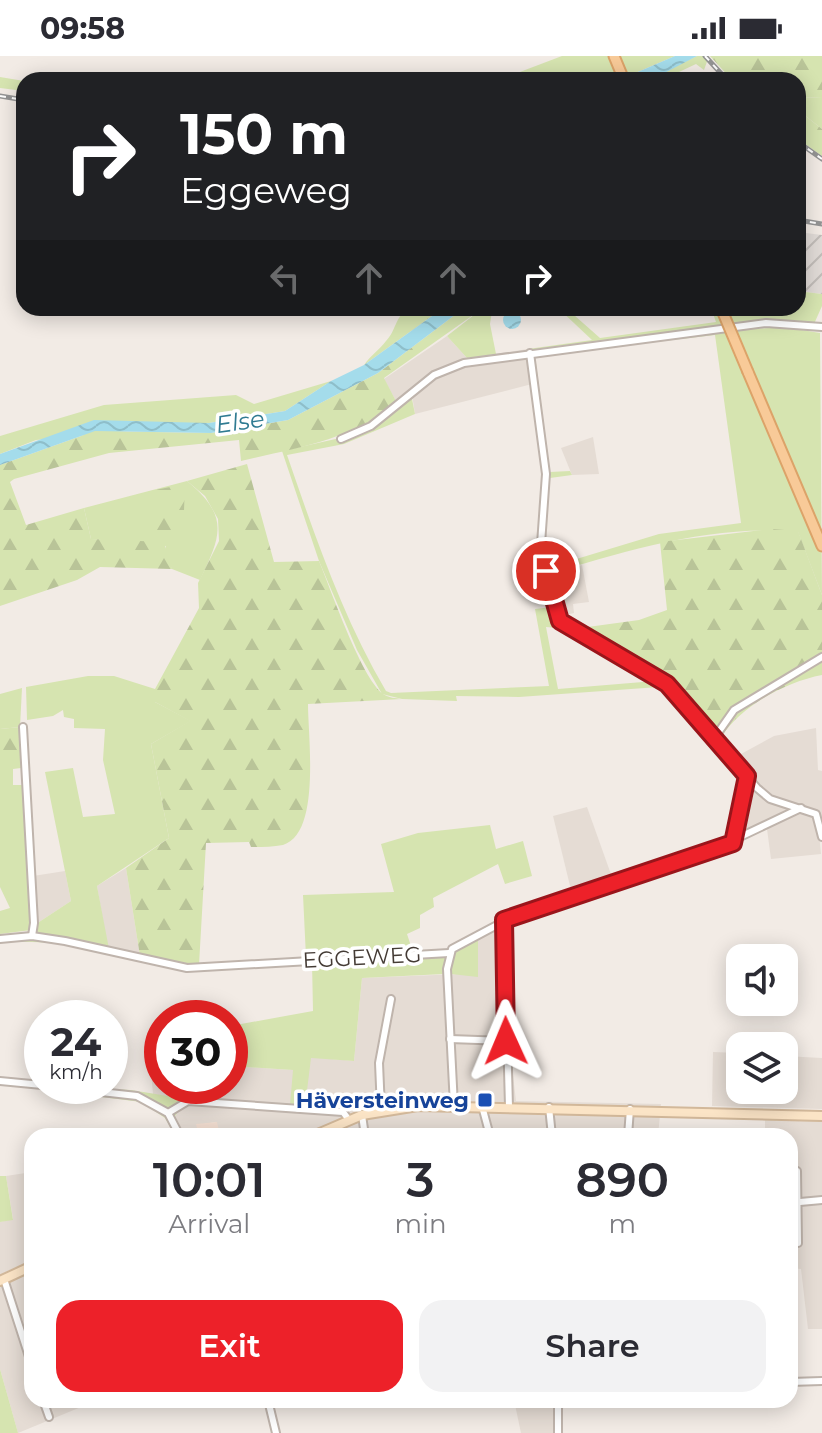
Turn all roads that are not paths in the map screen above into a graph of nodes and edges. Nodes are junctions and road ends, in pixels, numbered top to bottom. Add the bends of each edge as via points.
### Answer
1 (724, 316) edge
2 (822, 327) edge
3 (530, 353) junction
4 (341, 439) dead end
5 (822, 546) edge
6 (822, 657) edge
7 (23, 727) dead end
8 (715, 737) junction
9 (747, 776) junction
10 (801, 808) junction
11 (822, 837) edge
12 (733, 843) junction
13 (504, 920) junction
14 (32, 936) junction
15 (0, 939) edge
16 (449, 953) junction
17 (391, 999) dead end
18 (450, 1039) junction
19 (506, 1041) junction
20 (0, 1081) edge
21 (24, 1084) edge
22 (128, 1095) edge
23 (454, 1106) junction
24 (482, 1106) junction
25 (509, 1107) junction
26 (549, 1107) junction
27 (630, 1109) junction
28 (381, 1110) junction
29 (168, 1113) junction
30 (362, 1115) junction
31 (822, 1116) edge
32 (349, 1120) junction
33 (176, 1128) edge
34 (331, 1128) edge
35 (364, 1128) edge
36 (488, 1128) edge
37 (551, 1128) edge
38 (629, 1128) edge
39 (798, 1181) edge
40 (822, 1200) edge
41 (800, 1202) junction
42 (798, 1243) dead end
43 (24, 1270) edge
44 (2, 1280) edge
45 (24, 1343) edge
46 (822, 1381) edge
47 (798, 1382) edge
48 (46, 1408) edge
49 (270, 1408) edge
50 (558, 1408) edge
51 (49, 1417) dead end
52 (276, 1433) edge
53 (558, 1433) edge

1 - 5 main road, bridge
2 - 3 street via 766,323
3 - 4 street via 448,367 371,426
3 - 8 street via 546,474 541,544 560,621 667,684
6 - 8 street via 734,710
7 - 14 street
8 - 9 street
9 - 10 street via 770,799
9 - 12 street
10 - 11 street via 816,814
10 - 12 street
12 - 13 street
13 - 16 street
13 - 19 street
14 - 15 street, EGGEWEG
14 - 16 street, EGGEWEG via 187,968
16 - 18 street
17 - 28 street via 379,1063
18 - 19 street
18 - 23 street
19 - 25 street
20 - 21 street
22 - 29 street
23 - 24 main road
23 - 28 main road
24 - 25 main road
24 - 36 street
25 - 26 main road
26 - 27 main road
26 - 37 street
27 - 31 main road
27 - 38 street
28 - 30 main road
29 - 32 street via 188,1101 343,1112
29 - 33 street
30 - 32 main road
30 - 35 street
32 - 34 main road
39 - 41 street
40 - 41 street
41 - 42 street
43 - 44 main road
44 - 45 street
46 - 47 street
48 - 51 street
49 - 52 street
50 - 53 street

